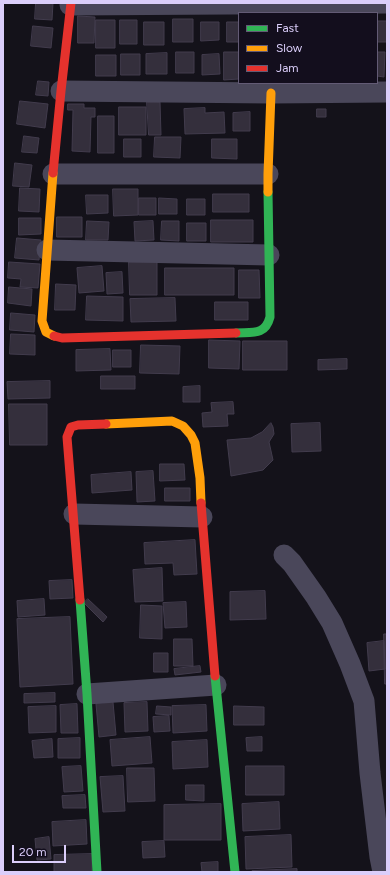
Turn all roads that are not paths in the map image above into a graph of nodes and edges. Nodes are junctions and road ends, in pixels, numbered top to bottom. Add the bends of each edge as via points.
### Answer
1 (387, 3) edge
2 (71, 4) edge
3 (61, 91) junction
4 (387, 92) edge
5 (271, 93) junction
6 (53, 174) junction
7 (268, 174) junction
8 (47, 250) junction
9 (269, 255) junction
10 (74, 514) junction
11 (202, 517) junction
12 (284, 554) dead end
13 (216, 685) junction
14 (87, 694) junction
15 (97, 872) edge
16 (235, 872) edge
17 (383, 872) edge

1 - 2 street
2 - 3 street
3 - 5 street
3 - 6 street
4 - 5 street
5 - 7 street
6 - 7 street
6 - 8 street
7 - 9 street
8 - 9 street
8 - 9 street via 42,321 47,333 62,338 256,332 264,329 268,326 270,318
10 - 11 street
10 - 11 street via 68,437 71,427 172,421 183,426 195,443
10 - 14 street
11 - 13 street
12 - 17 street via 332,623 364,702
13 - 14 street
13 - 16 street
14 - 15 street

